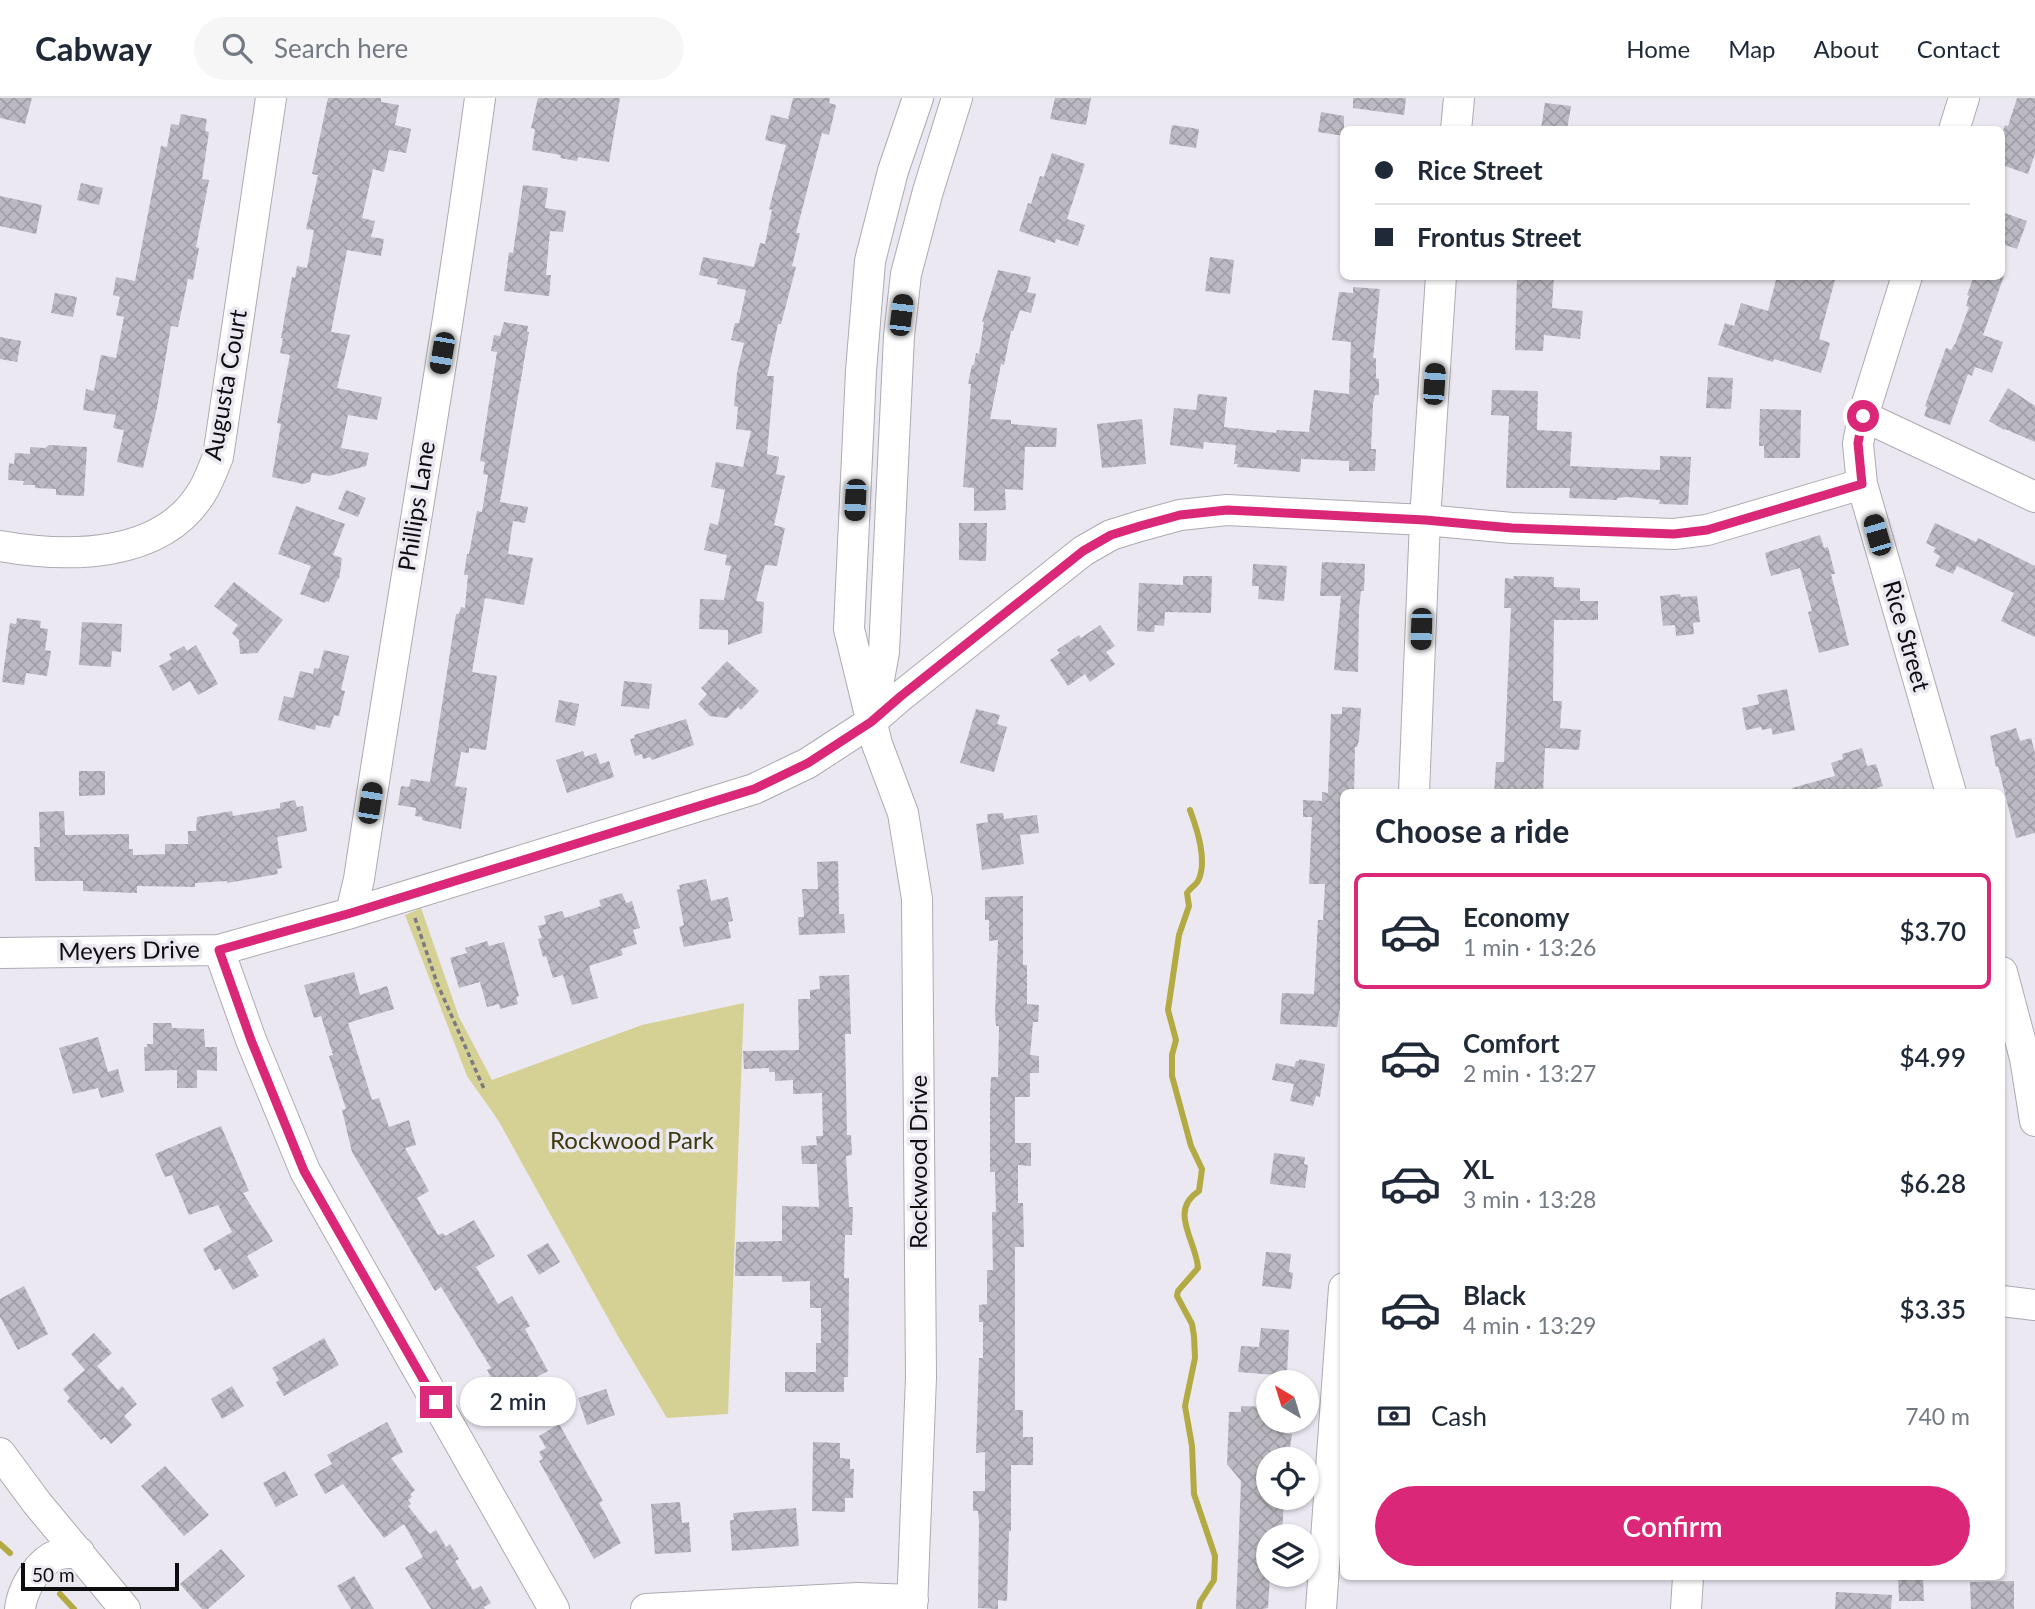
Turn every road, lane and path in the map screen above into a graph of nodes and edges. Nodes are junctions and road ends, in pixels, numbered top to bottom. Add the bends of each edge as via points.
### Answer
1 (271, 98) edge
2 (480, 98) edge
3 (918, 98) edge
4 (957, 98) edge
5 (1459, 98) edge
6 (1964, 98) edge
7 (1456, 126) edge
8 (1955, 126) edge
9 (870, 261) junction
10 (906, 274) junction
11 (1441, 280) edge
12 (1906, 280) edge
13 (1863, 416) junction
14 (1862, 484) junction
15 (2035, 497) edge
16 (1425, 520) junction
17 (0, 546) edge
18 (871, 722) junction
19 (1414, 789) edge
20 (1950, 789) edge
21 (408, 896) junction
22 (351, 913) junction
23 (219, 950) junction
24 (0, 953) edge
25 (2005, 980) edge
26 (2030, 1049) edge
27 (485, 1091) dead end
28 (2035, 1117) edge
29 (2005, 1301) edge
30 (2035, 1305) edge
31 (1340, 1344) edge
32 (0, 1452) edge
33 (79, 1552) junction
34 (1688, 1580) edge
35 (913, 1604) edge
36 (20, 1609) edge
37 (125, 1609) edge
38 (554, 1609) edge
39 (646, 1609) edge
40 (1321, 1609) edge
41 (1686, 1609) edge

1 - 17 street, Augusta Court via 218,457 202,493 158,534 127,545 78,553
2 - 22 street, Phillips Lane
3 - 9 street, Rockwood Drive
4 - 10 street, Rockwood Drive
5 - 7 street
6 - 8 street
9 - 10 street
9 - 18 street, Rockwood Drive via 860,371 849,629
10 - 18 street, Rockwood Drive via 884,652
11 - 16 street
12 - 13 street, Rice Street
13 - 14 street, Rice Street via 1858,443
13 - 15 street
14 - 16 street, Meyers Drive via 1707,530 1674,534
14 - 20 street, Rice Street
16 - 18 street, Meyers Drive via 1227,510 1180,515 1111,535 1053,573
16 - 19 street
18 - 21 street, Meyers Drive via 808,763 754,789
18 - 35 street, Rockwood Drive via 903,813 917,899 921,1377
21 - 22 street, Meyers Drive
21 - 27 path via 437,983
22 - 23 street, Meyers Drive
23 - 24 street, Meyers Drive
23 - 38 street via 304,1171
25 - 26 street
26 - 28 street
29 - 30 street
31 - 40 street
32 - 33 street
33 - 36 street via 52,1557 29,1582
33 - 37 street
34 - 41 street
35 - 39 street via 858,1598

